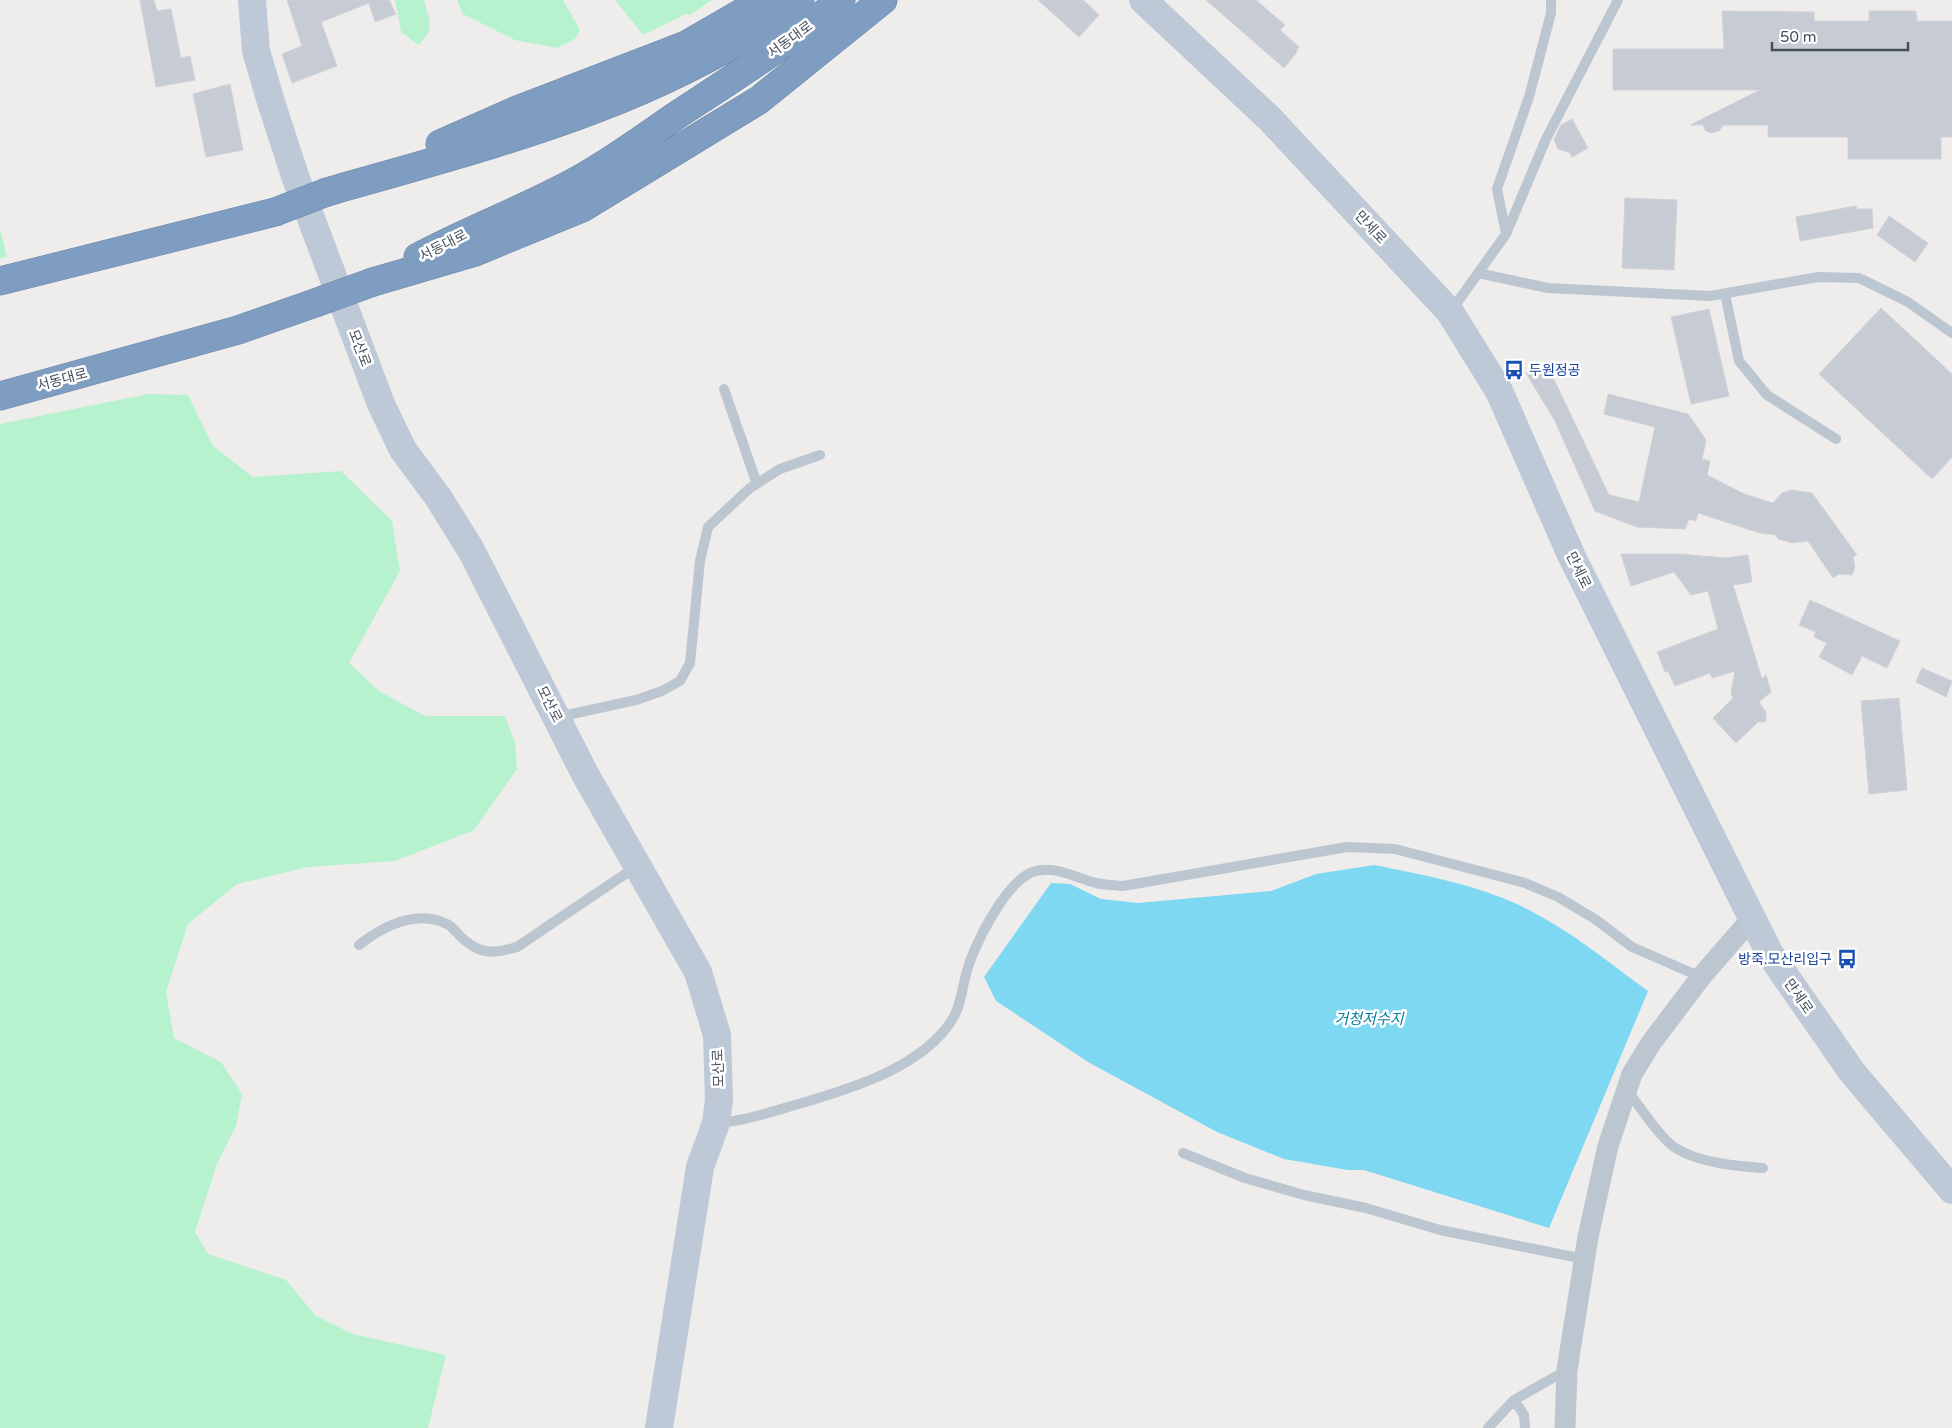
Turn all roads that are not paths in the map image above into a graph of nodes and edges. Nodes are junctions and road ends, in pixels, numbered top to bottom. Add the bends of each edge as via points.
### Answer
1 (252, 0) edge
2 (764, 0) edge
3 (800, 0) edge
4 (841, 0) edge
5 (883, 0) edge
6 (1143, 0) edge
7 (1551, 0) edge
8 (1618, 0) edge
9 (326, 192) junction
10 (1506, 234) junction
11 (1478, 273) junction
12 (0, 281) edge
13 (373, 282) junction
14 (1725, 294) junction
15 (1450, 312) junction
16 (1952, 333) edge
17 (724, 389) dead end
18 (0, 396) edge
19 (1836, 439) dead end
20 (820, 455) dead end
21 (757, 484) junction
22 (557, 717) junction
23 (638, 866) junction
24 (1752, 918) junction
25 (359, 945) dead end
26 (1701, 976) junction
27 (1627, 1089) junction
28 (716, 1123) junction
29 (1184, 1153) dead end
30 (1763, 1168) dead end
31 (1952, 1190) edge
32 (1584, 1259) junction
33 (1567, 1370) junction
34 (1514, 1400) junction
35 (658, 1428) edge
36 (1488, 1428) edge
37 (1525, 1428) edge
38 (1565, 1428) edge

1 - 22 street, 모산로 via 256,51 271,102 295,176 381,404 403,450 438,497 471,550
2 - 9 highway via 686,44 517,110
3 - 9 highway, 서동대로 via 744,39 690,69 633,94 523,135
4 - 13 highway, 서동대로 via 800,33 586,176 448,241
5 - 13 highway via 759,100 582,208 475,252
6 - 15 street, 만세로 via 1270,119
7 - 10 lane via 1551,13 1529,97 1497,189
8 - 10 lane via 1546,139
9 - 12 highway, 서동대로, bridge via 274,212
10 - 11 lane
11 - 14 lane via 1548,288 1710,296
11 - 15 lane
13 - 18 highway, 서동대로, bridge via 238,330
14 - 16 lane via 1818,277 1859,278 1908,302
14 - 19 lane via 1739,361 1767,395
15 - 24 street, 만세로 via 1498,391 1572,557
17 - 21 lane
20 - 21 lane via 780,469
21 - 22 lane via 708,527 700,561 690,663 680,681 636,700
22 - 23 street, 모산로 via 585,774
23 - 25 lane via 517,947 495,953 477,950 449,925 428,919 401,921 377,931
23 - 28 street, 모산로 via 701,981 717,1035 719,1100
24 - 26 street
24 - 31 street, 만세로 via 1770,954 1852,1072
26 - 27 street via 1651,1043 1632,1074
26 - 28 lane via 1632,947 1595,919 1558,897 1525,883 1395,849 1347,848 1123,886 1097,883 1053,870 1031,873 1009,891 989,923 972,955 962,997 952,1020 931,1044 857,1086 745,1120
27 - 30 lane via 1676,1149 1724,1166
27 - 32 street via 1608,1146
28 - 35 street, 모산로 via 700,1167
29 - 32 lane via 1245,1178 1304,1195 1366,1208 1440,1230
32 - 33 street
33 - 34 lane
33 - 38 street
34 - 36 lane
34 - 37 lane via 1524,1415

